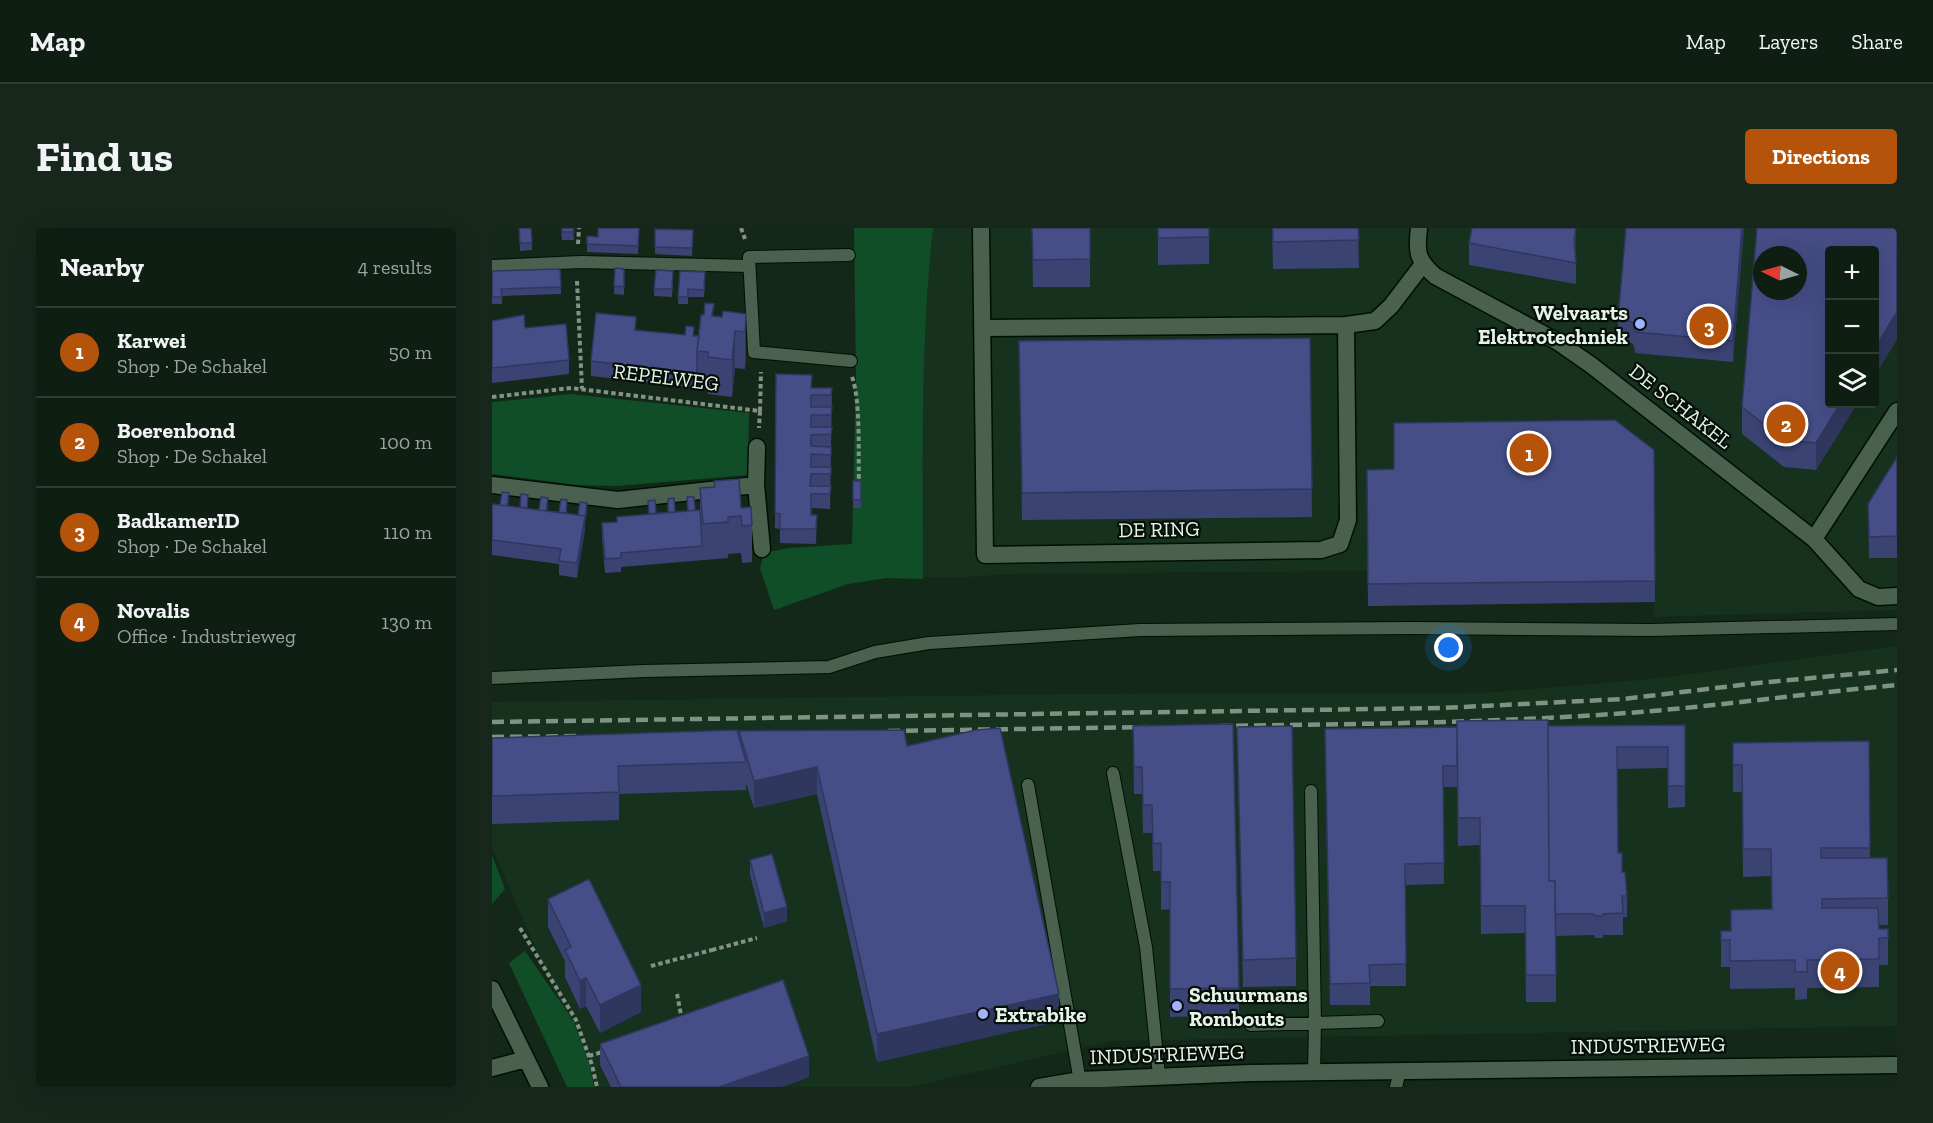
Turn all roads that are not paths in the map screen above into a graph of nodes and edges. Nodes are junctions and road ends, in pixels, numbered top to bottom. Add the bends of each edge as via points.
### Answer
1 (981, 228) edge
2 (1419, 228) edge
3 (849, 255) dead end
4 (1423, 264) junction
5 (492, 266) edge
6 (749, 266) junction
7 (1346, 325) junction
8 (982, 328) junction
9 (848, 360) road end
10 (1897, 411) edge
11 (757, 447) road end
12 (492, 485) edge
13 (756, 485) junction
14 (1814, 539) junction
15 (762, 549) dead end
16 (1897, 596) edge
17 (1897, 624) edge
18 (492, 678) edge
19 (1113, 773) dead end
20 (1028, 785) dead end
21 (1311, 791) dead end
22 (492, 989) edge
23 (1378, 1021) dead end
24 (1315, 1023) junction
25 (1251, 1025) dead end
26 (526, 1059) junction
27 (1897, 1065) edge
28 (492, 1068) edge
29 (1314, 1073) junction
30 (1159, 1076) junction
31 (1398, 1079) edge
32 (1080, 1084) edge
33 (540, 1087) edge
34 (1039, 1087) edge

1 - 8 street, DE RING
2 - 4 street via 1416,247
3 - 6 lane via 749,258
4 - 7 street via 1376,321
4 - 14 street, DE SCHAKEL via 1436,276 1558,342 1591,365
5 - 6 lane via 577,262
6 - 9 lane via 753,352
7 - 8 street
7 - 8 street, DE RING via 1348,520 1340,543 1321,550 985,555
10 - 14 street
11 - 13 street
12 - 13 street via 618,500
13 - 15 street
14 - 16 street, DE SCHAKEL via 1859,590 1878,597
17 - 18 lane via 1675,630 1140,630 929,643 875,652 829,667
19 - 30 lane via 1146,947
20 - 32 lane
21 - 24 lane
22 - 26 street
23 - 24 lane
24 - 25 lane
24 - 29 lane
26 - 28 street
26 - 33 street
27 - 31 street, INDUSTRIEWEG
29 - 30 street, INDUSTRIEWEG
29 - 31 street, INDUSTRIEWEG
30 - 32 street, INDUSTRIEWEG
32 - 34 street, INDUSTRIEWEG

